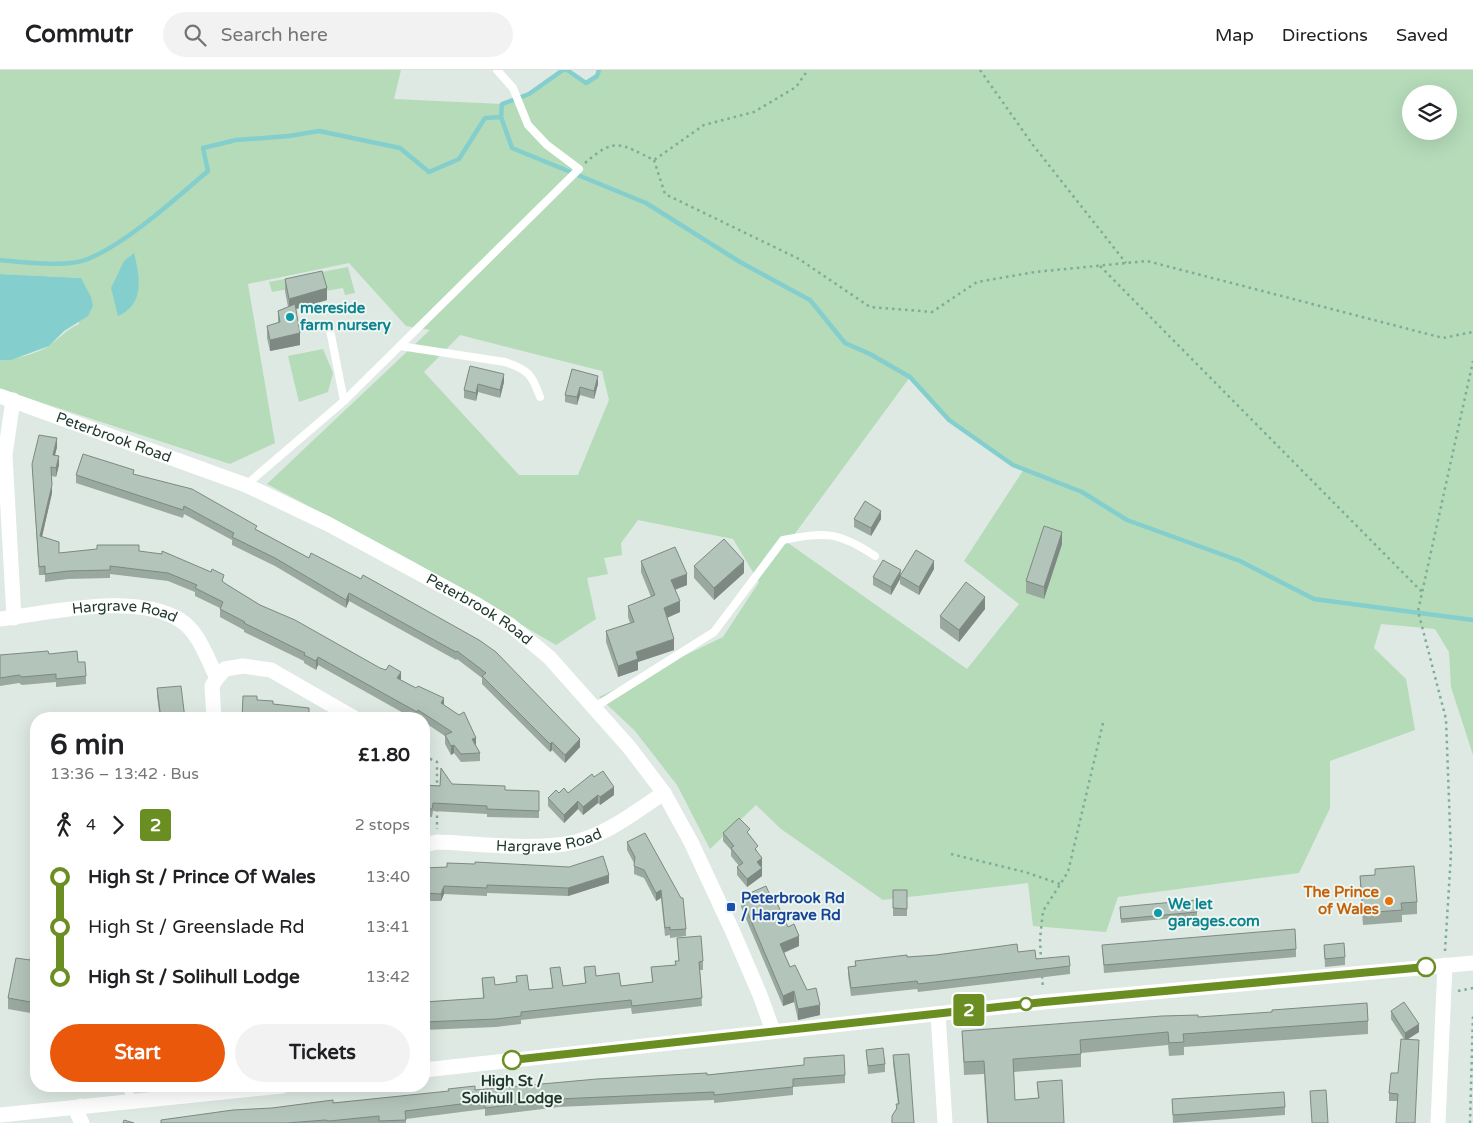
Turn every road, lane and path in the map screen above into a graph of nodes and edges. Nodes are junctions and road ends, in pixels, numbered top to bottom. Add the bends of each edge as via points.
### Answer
1 (497, 70) edge
2 (808, 70) edge
3 (980, 70) edge
4 (654, 160) junction
5 (578, 170) junction
6 (1126, 263) junction
7 (1099, 265) junction
8 (329, 325) dead end
9 (1473, 332) edge
10 (400, 346) junction
11 (1473, 361) edge
12 (540, 397) dead end
13 (7, 398) edge
14 (344, 401) junction
15 (246, 485) junction
16 (875, 556) dead end
17 (1422, 592) junction
18 (7, 618) edge
19 (217, 678) junction
20 (595, 707) junction
21 (214, 712) edge
22 (344, 712) edge
23 (1103, 723) dead end
24 (430, 759) edge
25 (437, 792) edge
26 (664, 794) junction
27 (437, 802) edge
28 (430, 843) edge
29 (951, 854) dead end
30 (1060, 884) junction
31 (1473, 963) edge
32 (1444, 965) junction
33 (1042, 966) edge
34 (1042, 975) edge
35 (1044, 1002) junction
36 (938, 1014) junction
37 (1473, 1015) edge
38 (773, 1031) junction
39 (430, 1069) edge
40 (129, 1092) edge
41 (210, 1092) edge
42 (134, 1101) junction
43 (81, 1106) junction
44 (0, 1115) edge
45 (82, 1123) edge
46 (945, 1123) edge
47 (1438, 1123) edge
48 (1470, 1123) edge

1 - 5 lane via 513,88 528,126
2 - 4 path via 796,87 754,112 704,125
3 - 6 path via 1033,145
4 - 5 path via 619,144 602,148
4 - 7 path via 665,194 798,259 870,307 932,312 976,282
5 - 10 lane
6 - 7 path
6 - 9 path via 1147,261 1443,338
7 - 17 path
8 - 14 lane
10 - 12 lane via 519,367 528,371
10 - 14 lane
11 - 17 path
13 - 15 street, Peterbrook Road
13 - 18 street
14 - 15 lane
15 - 20 street, Peterbrook Road via 432,579 510,625 549,657
16 - 20 lane via 853,541 834,535 783,540 714,632
17 - 32 path via 1418,611 1446,719 1452,854
18 - 19 street, Hargrave Road via 113,606 155,610 181,621 197,638
19 - 21 street via 212,686
19 - 22 street via 225,669 243,666 271,670
20 - 26 street, Peterbrook Road
23 - 30 path via 1073,854 1068,872
24 - 25 path via 437,762
26 - 28 street, Hargrave Road via 610,828 584,840 546,846
26 - 38 street, Peterbrook Road via 728,920
27 - 28 path
29 - 30 path
30 - 33 path via 1044,911 1040,939
31 - 32 street
32 - 35 street
32 - 47 street
34 - 35 path
35 - 36 street
36 - 38 street
36 - 46 street
37 - 48 path
38 - 39 street
40 - 42 lane
41 - 42 street
42 - 43 street
43 - 44 street
43 - 45 street via 78,1115

